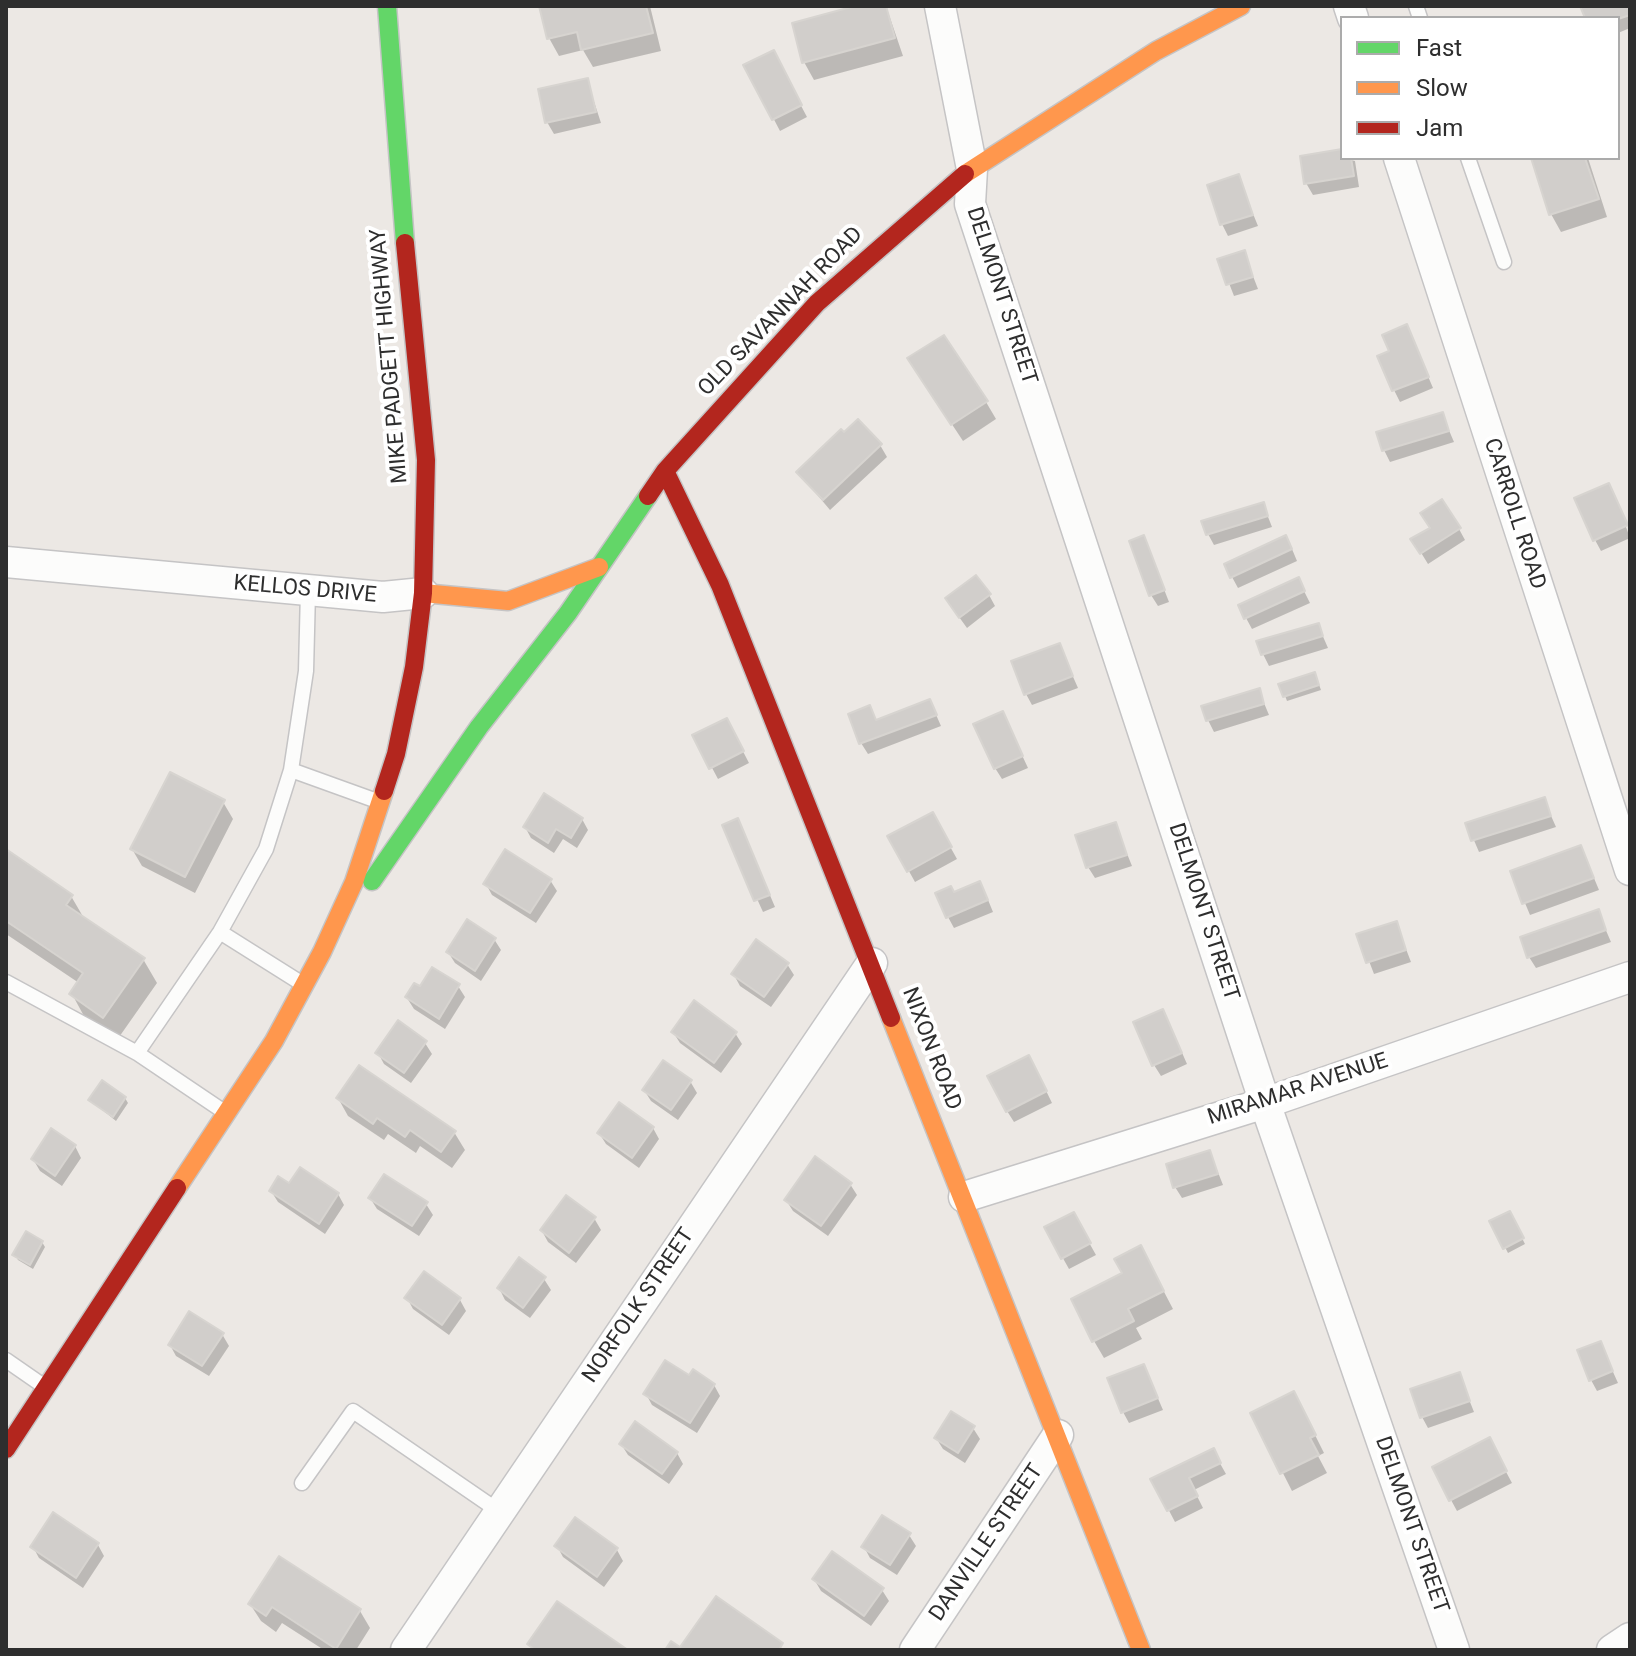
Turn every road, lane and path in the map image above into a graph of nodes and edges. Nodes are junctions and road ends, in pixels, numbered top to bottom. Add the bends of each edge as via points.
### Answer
1 (387, 6) edge
2 (940, 6) edge
3 (1241, 6) edge
4 (1400, 160) edge
5 (1469, 160) edge
6 (972, 169) junction
7 (1504, 262) dead end
8 (665, 471) junction
9 (6, 562) edge
10 (599, 567) junction
11 (308, 591) junction
12 (423, 593) junction
13 (291, 770) junction
14 (382, 803) junction
15 (1630, 870) edge
16 (220, 932) junction
17 (322, 952) junction
18 (872, 963) junction
19 (1630, 977) edge
20 (6, 982) edge
21 (304, 986) junction
22 (137, 1053) junction
23 (1265, 1103) junction
24 (227, 1113) junction
25 (964, 1197) junction
26 (6, 1360) edge
27 (46, 1388) junction
28 (1058, 1435) junction
29 (6, 1449) edge
30 (302, 1483) dead end
31 (500, 1512) junction
32 (1630, 1638) edge
33 (406, 1650) edge
34 (915, 1650) edge
35 (1141, 1650) edge
36 (1454, 1650) edge
37 (1612, 1650) edge

1 - 12 main road, MIKE PADGETT HIGHWAY via 426,460
2 - 6 street, DELMONT STREET
3 - 6 main road, OLD SAVANNAH ROAD via 1119,73
4 - 15 street, CARROLL ROAD
5 - 7 lane
6 - 8 main road, OLD SAVANNAH ROAD via 817,303
6 - 23 street, DELMONT STREET via 970,204
8 - 10 main road, OLD SAVANNAH ROAD
8 - 18 main road, NIXON ROAD via 720,585
9 - 11 street, KELLOS DRIVE
10 - 12 main road, KELLOS DRIVE via 508,601
10 - 17 main road, OLD SAVANNAH ROAD
11 - 12 street, KELLOS DRIVE via 383,597
11 - 13 lane via 306,671
12 - 14 main road, MIKE PADGETT HIGHWAY via 414,667
13 - 14 lane
13 - 16 lane via 266,849
14 - 17 main road, MIKE PADGETT HIGHWAY
16 - 21 lane
16 - 22 lane
17 - 21 main road, MIKE PADGETT HIGHWAY
18 - 25 main road, NIXON ROAD
18 - 31 street, NORFOLK STREET
19 - 23 street, MIRAMAR AVENUE
20 - 22 lane
21 - 24 main road, MIKE PADGETT HIGHWAY
22 - 24 lane
23 - 25 street, MIRAMAR AVENUE
23 - 36 street, DELMONT STREET
24 - 27 main road, MIKE PADGETT HIGHWAY
25 - 28 main road, NIXON ROAD
26 - 27 lane
27 - 29 main road
28 - 34 street, DANVILLE STREET
28 - 35 main road, NIXON ROAD
30 - 31 lane via 353,1411
31 - 33 street, NORFOLK STREET
32 - 37 street

